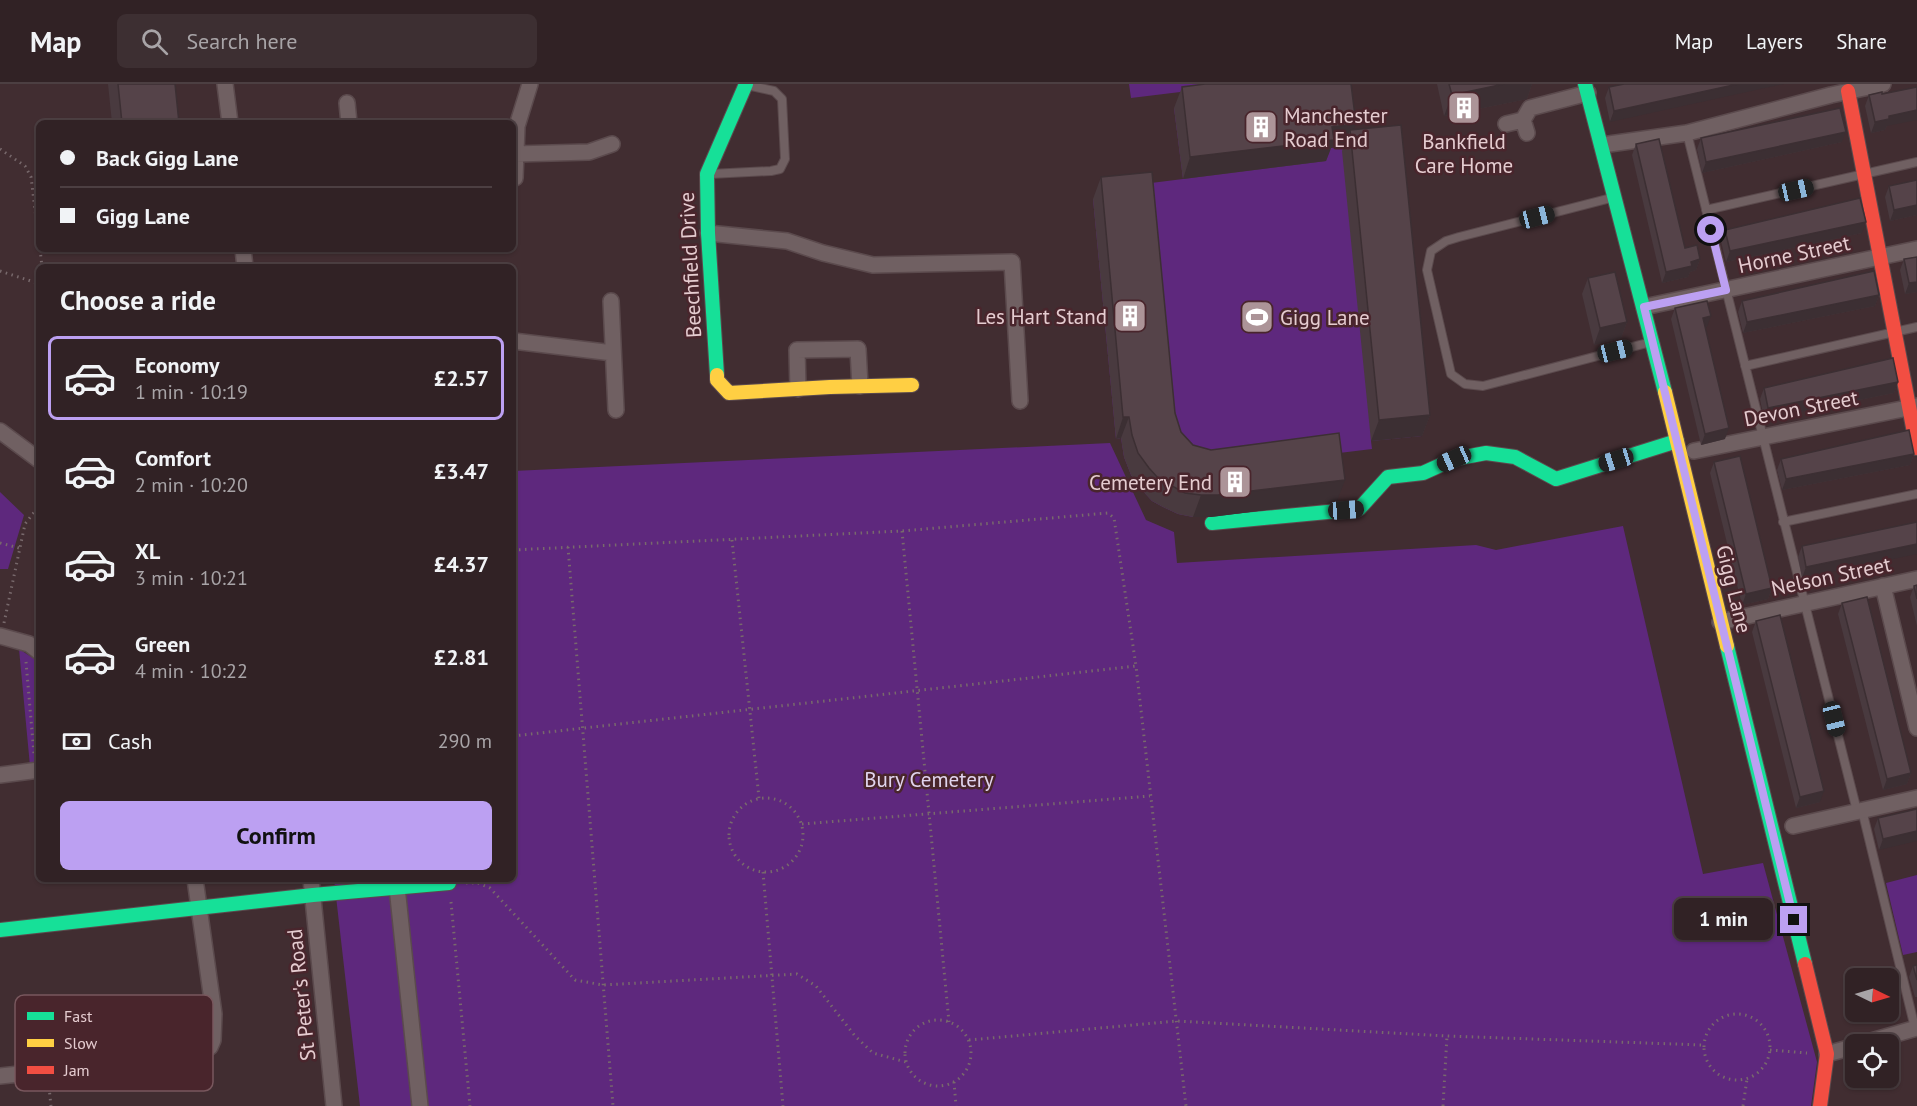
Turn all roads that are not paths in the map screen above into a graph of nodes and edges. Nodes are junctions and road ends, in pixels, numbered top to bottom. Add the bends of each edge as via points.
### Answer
1 (225, 84) edge
2 (530, 84) edge
3 (746, 84) edge
4 (1883, 84) edge
5 (1587, 88) edge
6 (1830, 90) edge
7 (1848, 92) junction
8 (347, 104) dead end
9 (230, 120) edge
10 (349, 120) edge
11 (1506, 124) dead end
12 (1686, 133) junction
13 (516, 140) edge
14 (612, 144) dead end
15 (1602, 145) junction
16 (516, 154) edge
17 (1917, 162) edge
18 (707, 174) junction
19 (1864, 175) junction
20 (1615, 197) junction
21 (1706, 210) junction
22 (708, 233) junction
23 (1917, 249) edge
24 (1880, 256) junction
25 (1726, 290) junction
26 (611, 301) dead end
27 (1644, 307) junction
28 (1917, 327) edge
29 (1895, 332) junction
30 (516, 341) edge
31 (1652, 342) junction
32 (613, 353) junction
33 (1745, 366) junction
34 (912, 385) dead end
35 (860, 386) junction
36 (798, 389) junction
37 (1020, 400) dead end
38 (1913, 407) edge
39 (616, 411) dead end
40 (0, 431) edge
41 (1762, 437) junction
42 (1677, 441) junction
43 (1917, 448) edge
44 (1694, 451) dead end
45 (36, 458) edge
46 (1917, 494) edge
47 (1783, 522) junction
48 (1212, 523) dead end
49 (1917, 579) edge
50 (1883, 586) junction
51 (1805, 603) junction
52 (1720, 622) junction
53 (1, 636) edge
54 (36, 650) edge
55 (1917, 728) edge
56 (36, 770) edge
57 (0, 775) edge
58 (1917, 798) edge
59 (1860, 811) junction
60 (1793, 826) dead end
61 (195, 882) edge
62 (311, 882) edge
63 (396, 883) edge
64 (449, 883) road end
65 (313, 895) junction
66 (199, 908) junction
67 (0, 930) edge
68 (211, 995) edge
69 (213, 1007) edge
70 (1916, 1028) edge
71 (1895, 1034) edge
72 (213, 1035) edge
73 (1845, 1049) edge
74 (1827, 1054) junction
75 (15, 1074) edge
76 (0, 1076) edge
77 (334, 1106) edge
78 (420, 1106) edge
79 (1820, 1106) edge

1 - 9 street
2 - 13 street
3 - 18 street, Beechfield Drive
3 - 18 lane via 774,91 782,99 785,159 780,169 771,171
4 - 7 street
5 - 11 street via 1530,108 1525,127
5 - 15 street, Gigg Lane
6 - 7 street
6 - 12 street
7 - 19 street
8 - 10 street
12 - 15 street
12 - 21 lane
14 - 16 street via 589,152
15 - 20 street, Gigg Lane
17 - 19 lane
18 - 22 street, Beechfield Drive
19 - 21 lane
19 - 24 street
20 - 27 street, Gigg Lane
20 - 31 lane via 1459,237 1431,251 1427,270 1451,374 1465,384 1483,386
21 - 25 lane
22 - 36 street, Beechfield Drive via 717,380 729,393
22 - 37 street via 787,241 873,265 1012,262
23 - 24 street, Horne Street
24 - 25 street, Horne Street
24 - 29 street
25 - 27 street, Horne Street
25 - 33 lane
26 - 32 street
27 - 31 street, Gigg Lane
28 - 29 lane
29 - 33 lane
29 - 38 street
30 - 32 street
31 - 42 street, Gigg Lane
32 - 39 street
33 - 41 lane
34 - 35 street
35 - 36 street
35 - 36 street via 858,349 797,350
38 - 41 street, Devon Street
38 - 43 street
40 - 45 street
41 - 44 street, Devon Street
41 - 47 lane
42 - 48 street via 1556,479 1515,457 1486,453 1454,459 1423,473 1388,477 1359,509
42 - 52 street, Gigg Lane
46 - 47 lane
47 - 51 lane
49 - 50 street, Nelson Street
50 - 51 street, Nelson Street
50 - 55 street
51 - 52 street, Nelson Street
51 - 59 lane
52 - 74 street, Gigg Lane
53 - 54 street
56 - 57 street
58 - 59 street
59 - 60 street
59 - 70 lane
61 - 66 street
62 - 65 street, St Peter's Road
63 - 64 street
63 - 65 street
63 - 78 street
65 - 66 street
65 - 77 street, St Peter's Road
66 - 67 street
66 - 68 street
69 - 72 street
70 - 71 street
73 - 74 street
74 - 79 street, Gigg Lane
75 - 76 street

